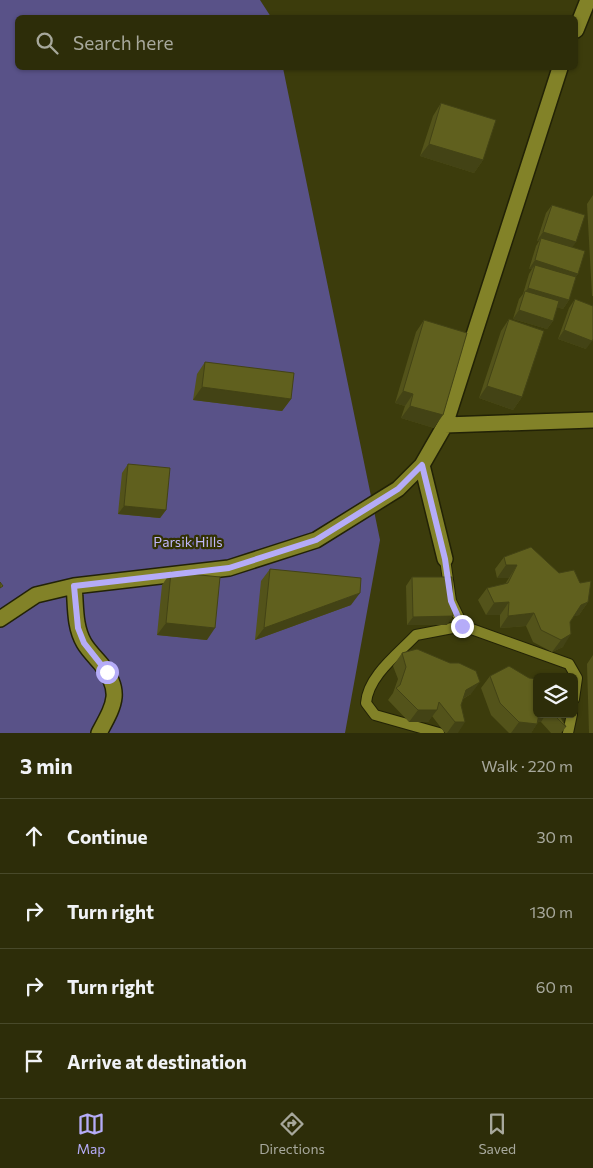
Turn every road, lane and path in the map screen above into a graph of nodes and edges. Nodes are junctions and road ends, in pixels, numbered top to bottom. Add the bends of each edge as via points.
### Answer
1 (588, 0) edge
2 (578, 25) edge
3 (559, 70) edge
4 (593, 420) edge
5 (445, 425) junction
6 (422, 465) junction
7 (445, 559) joint
8 (74, 586) junction
9 (0, 619) edge
10 (462, 626) junction
11 (574, 673) edge
12 (571, 718) edge
13 (99, 733) edge
14 (439, 733) edge
15 (568, 733) edge

1 - 2 street
3 - 5 street
4 - 5 street
5 - 6 street
6 - 7 street
6 - 8 street via 398,489 316,540 229,568
7 - 10 lane via 451,601
8 - 9 street via 36,595
8 - 13 street via 78,628 84,643 107,672 116,691 113,707
10 - 11 lane via 569,664
10 - 14 lane via 416,635 373,681 366,694 366,703 375,715
12 - 15 lane

